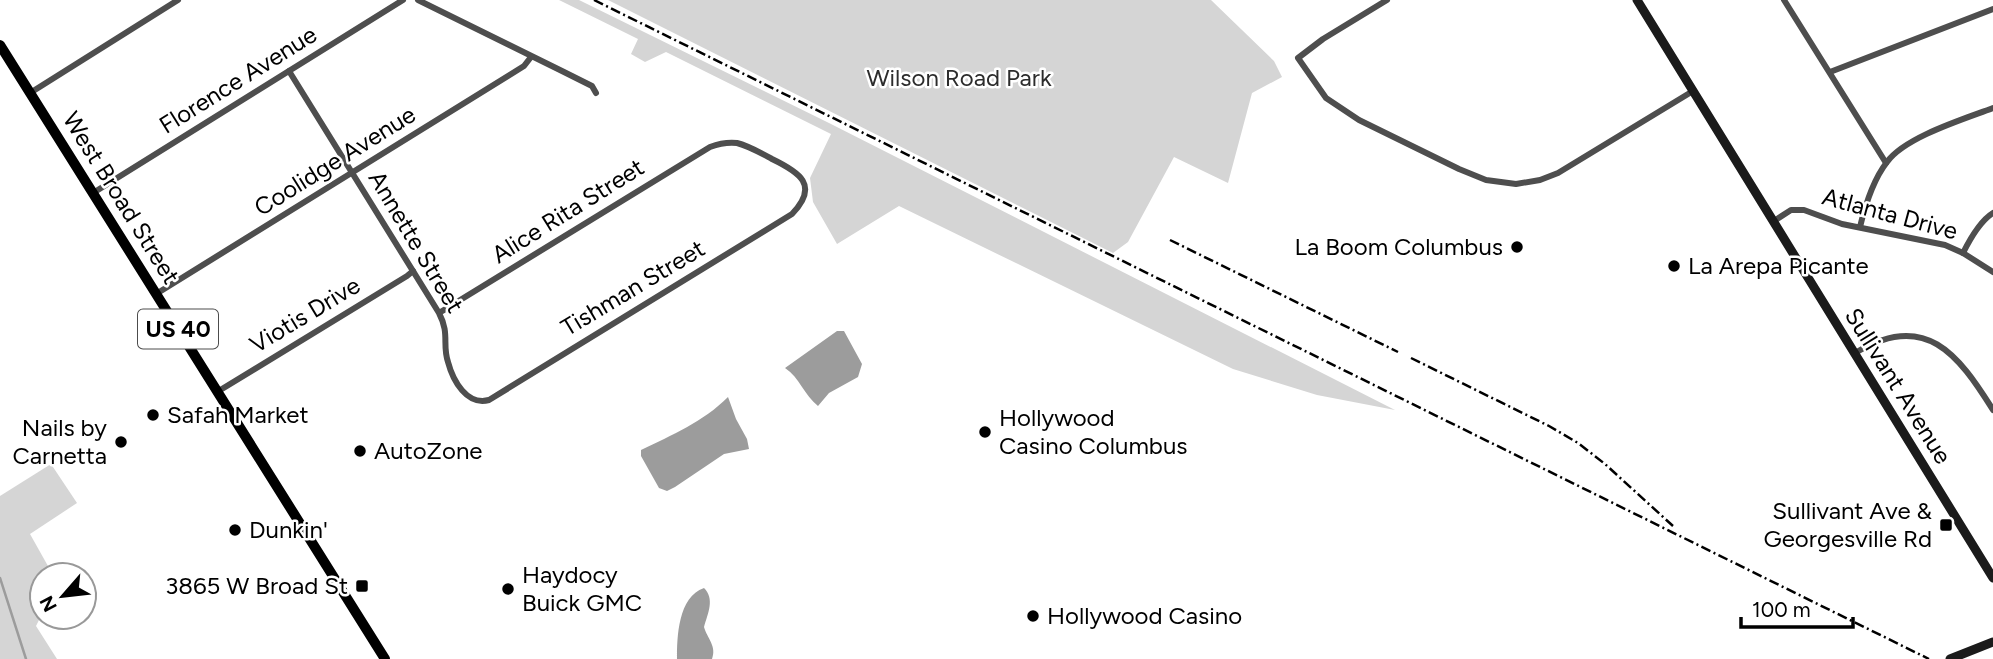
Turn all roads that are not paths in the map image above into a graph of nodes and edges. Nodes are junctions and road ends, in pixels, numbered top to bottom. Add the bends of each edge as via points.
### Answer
1 (178, 0) edge
2 (403, 0) edge
3 (418, 0) edge
4 (1387, 0) edge
5 (1637, 0) edge
6 (1784, 0) edge
7 (1993, 9) edge
8 (1, 48) edge
9 (531, 57) junction
10 (289, 71) junction
11 (1830, 72) junction
12 (1693, 91) junction
13 (30, 93) junction
14 (596, 93) dead end
15 (1993, 108) edge
16 (1886, 163) junction
17 (352, 172) junction
18 (93, 193) junction
19 (805, 195) joint
20 (1993, 213) edge
21 (1774, 221) junction
22 (1860, 228) junction
23 (1963, 253) junction
24 (413, 271) junction
25 (1993, 272) edge
26 (156, 294) junction
27 (439, 313) junction
28 (1855, 353) junction
29 (217, 392) junction
30 (473, 400) joint
31 (1993, 411) edge
32 (1993, 578) edge
33 (1993, 642) edge
34 (385, 659) edge
35 (1950, 659) edge

1 - 13 street
2 - 10 street, Florence Avenue
3 - 9 street
4 - 12 street via 1298,58 1325,98 1359,120 1486,180 1516,184 1540,180 1572,166
5 - 12 main road, Sullivant Avenue
6 - 11 street
7 - 11 street
8 - 13 main road, West Broad Street / US 40
9 - 14 street via 592,86
9 - 17 street, Coolidge Avenue via 524,66
10 - 17 street, Annette Street
10 - 18 street, Florence Avenue
11 - 16 street
12 - 21 main road, Sullivant Avenue
13 - 18 main road, West Broad Street / US 40
15 - 16 street via 1931,132
16 - 22 street
17 - 24 street, Annette Street
17 - 26 street, Coolidge Avenue
18 - 26 main road, West Broad Street / US 40
19 - 27 street, Alice Rita Street via 803,181 792,169 736,143 718,144
19 - 30 street, Tishman Street via 792,214 489,400
20 - 23 street
21 - 22 street, Atlanta Drive via 1797,209
21 - 28 main road, Sullivant Avenue
22 - 23 street, Atlanta Drive via 1916,237
23 - 25 street, Atlanta Drive
24 - 27 street, Annette Street
24 - 29 street, Viotis Drive
26 - 29 main road, West Broad Street / US 40
27 - 30 street, Annette Street via 447,330 448,363
28 - 31 street via 1872,342 1899,336 1938,344 1970,373
28 - 32 main road, Sullivant Avenue
29 - 34 main road, West Broad Street / US 40
33 - 35 main road

